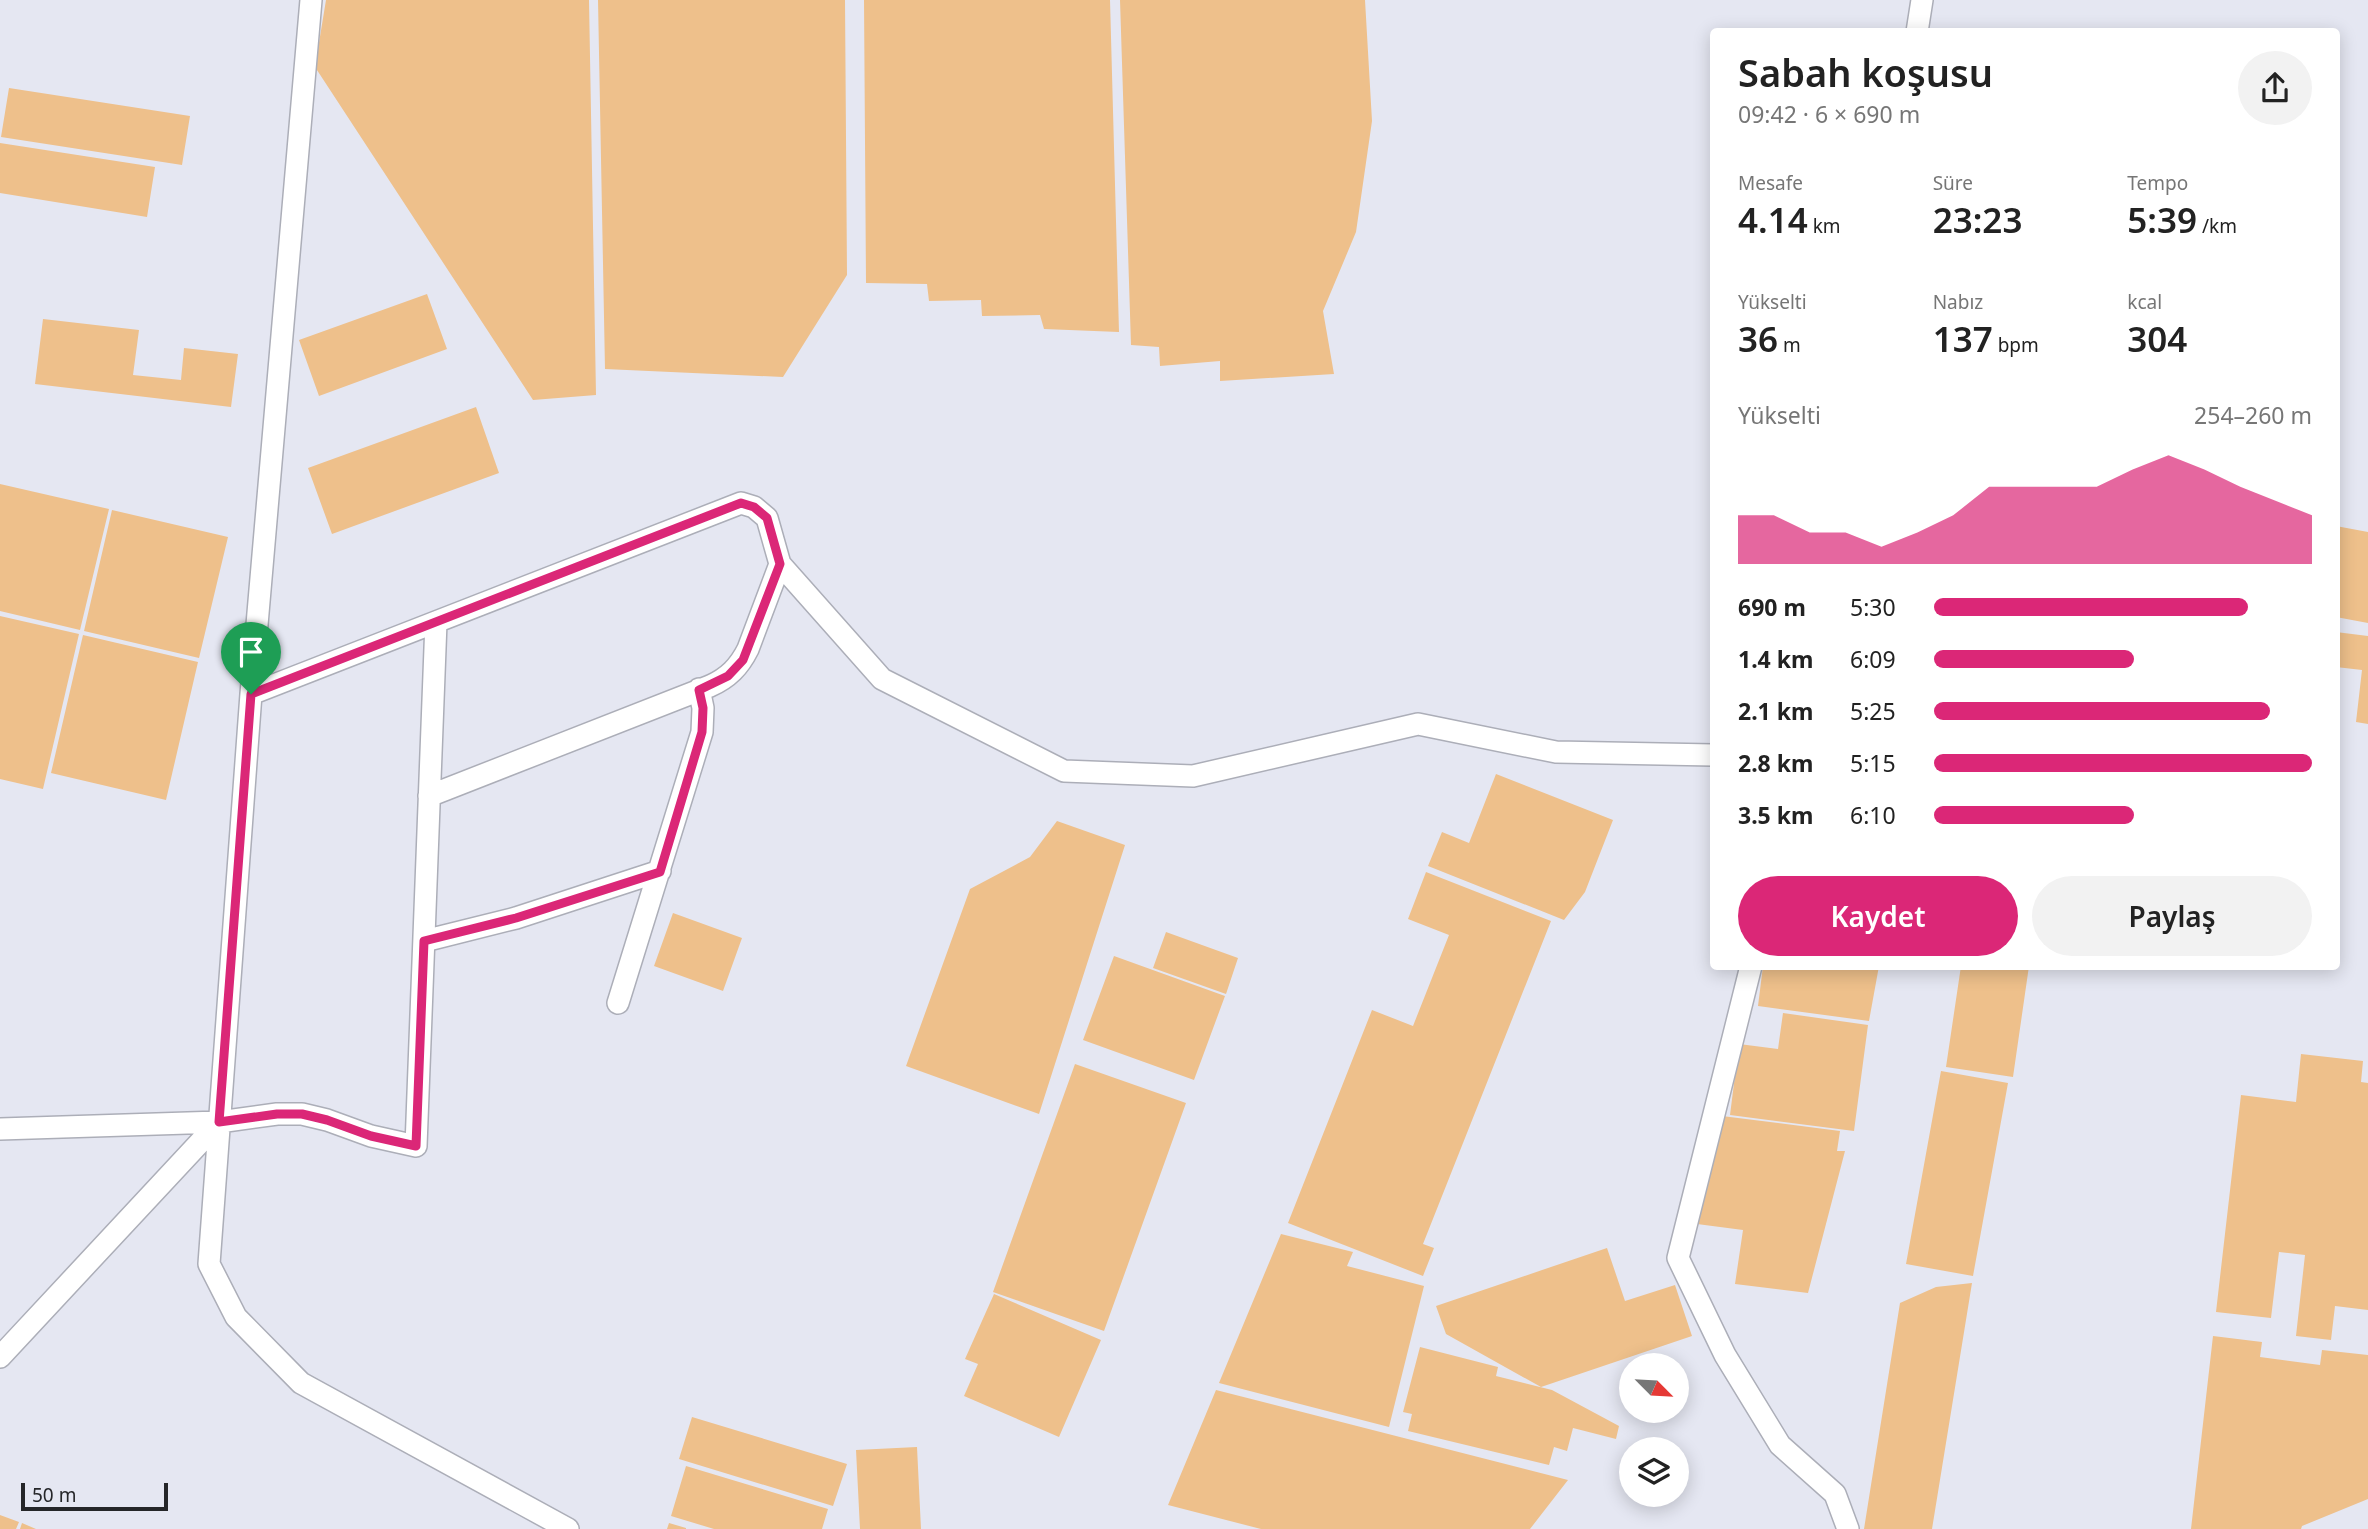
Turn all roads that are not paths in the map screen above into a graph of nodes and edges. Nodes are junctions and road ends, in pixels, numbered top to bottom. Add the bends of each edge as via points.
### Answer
1 (311, 0) edge
2 (1923, 0) edge
3 (1918, 28) edge
4 (780, 564) junction
5 (436, 622) junction
6 (699, 690) junction
7 (251, 694) junction
8 (1710, 755) edge
9 (429, 796) junction
10 (660, 872) junction
11 (424, 941) junction
12 (1750, 970) edge
13 (618, 1003) dead end
14 (219, 1122) junction
15 (0, 1129) edge
16 (0, 1357) edge
17 (568, 1529) edge
18 (1848, 1529) edge

1 - 7 street
2 - 3 street
4 - 5 street via 767,518 741,503
4 - 6 street via 743,660 728,676
4 - 8 street via 882,679 1064,771 1193,776 1418,724 1556,752
5 - 7 street
5 - 9 street
6 - 9 street
6 - 10 street via 702,732
7 - 14 street
9 - 11 street
10 - 11 street via 516,918
10 - 13 street
11 - 14 street via 416,1146 302,1114
12 - 18 street via 1678,1258 1725,1355 1780,1446 1835,1493
14 - 15 street
14 - 16 street
14 - 17 street via 209,1264 236,1317 300,1383

